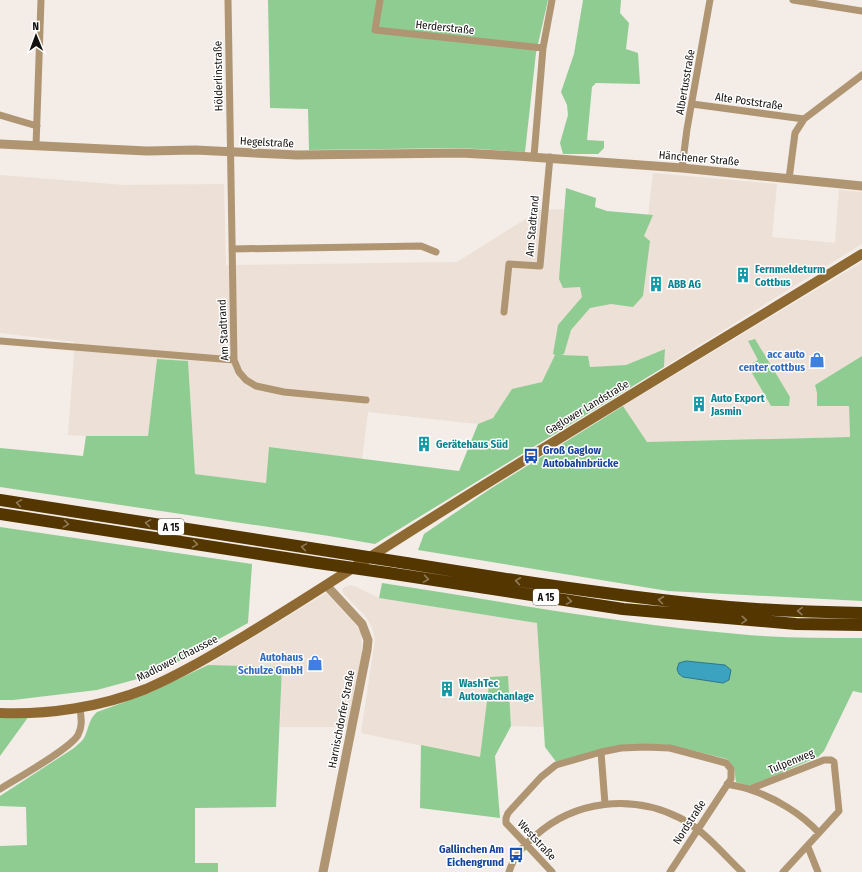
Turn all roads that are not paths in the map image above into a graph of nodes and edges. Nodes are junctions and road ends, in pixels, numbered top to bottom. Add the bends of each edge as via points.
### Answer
1 (41, 0) edge
2 (228, 0) edge
3 (380, 0) edge
4 (552, 0) edge
5 (710, 0) edge
6 (793, 0) edge
7 (862, 11) edge
8 (543, 48) junction
9 (862, 75) edge
10 (692, 104) junction
11 (0, 115) edge
12 (804, 119) junction
13 (37, 126) junction
14 (0, 144) edge
15 (36, 146) junction
16 (230, 152) junction
17 (534, 156) junction
18 (550, 158) junction
19 (682, 168) junction
20 (790, 179) junction
21 (862, 186) edge
22 (232, 249) junction
23 (436, 252) dead end
24 (862, 254) edge
25 (504, 312) dead end
26 (0, 342) edge
27 (234, 360) junction
28 (366, 400) dead end
29 (0, 500) edge
30 (0, 514) edge
31 (326, 585) junction
32 (862, 612) edge
33 (862, 625) edge
34 (80, 708) junction
35 (0, 713) edge
36 (601, 752) junction
37 (727, 784) junction
38 (0, 789) edge
39 (750, 789) junction
40 (604, 804) junction
41 (698, 829) junction
42 (819, 833) junction
43 (526, 844) junction
44 (808, 847) junction
45 (323, 872) edge
46 (509, 872) edge
47 (552, 872) edge
48 (670, 872) edge
49 (742, 872) edge
50 (783, 872) edge
51 (818, 872) edge

1 - 13 street
2 - 16 street, Hölderlinstraße
3 - 8 street, Herderstraße via 375,30
4 - 8 street
5 - 10 street, Albertusstraße
6 - 7 street
8 - 17 street
9 - 12 street
10 - 12 street, Alte Poststraße
10 - 19 street, Albertusstraße
11 - 13 street
12 - 20 street via 795,133
13 - 15 street
14 - 15 street, Hegelstraße
15 - 16 street, Hegelstraße
16 - 17 street, Hegelstraße via 297,155 461,153
16 - 22 street, Am Stadtrand
17 - 18 street, Hänchener Straße
18 - 19 street, Hänchener Straße
18 - 25 street, Am Stadtrand via 540,266 509,264
19 - 20 street, Hänchener Straße
20 - 21 street, Hänchener Straße
22 - 23 street via 421,246
22 - 27 street, Am Stadtrand
24 - 31 main road, Gaglower Landstraße via 540,450
26 - 27 street
27 - 28 street, Am Stadtrand via 239,372 256,386 284,392
32 -> 29 highway, A 15, bridge via 790,611 693,604 515,581
30 -> 33 highway, A 15, bridge via 623,609 796,624
31 - 34 main road, Madlower Chaussee via 219,651 171,677 145,689
31 - 45 street, Harnischdorfer Straße via 358,618 368,640
34 - 35 main road, Madlower Chaussee
34 - 38 street via 81,728 73,742
36 - 37 street via 621,748 670,748 726,763 731,769 731,779
36 - 40 street
36 - 43 street, Weststraße via 556,765 508,812 506,823
37 - 39 street
37 - 41 street, Nordstraße
39 - 42 street via 803,818
39 - 42 street, Tulpenweg via 824,760 832,760 839,811
40 - 41 street via 622,803 651,808 680,818
40 - 43 street via 566,815 543,829
41 - 48 street, Nordstraße
41 - 49 street
42 - 44 street, Tulpenweg
43 - 46 street via 516,855
43 - 47 street, Weststraße
44 - 50 street, Tulpenweg
44 - 51 street

